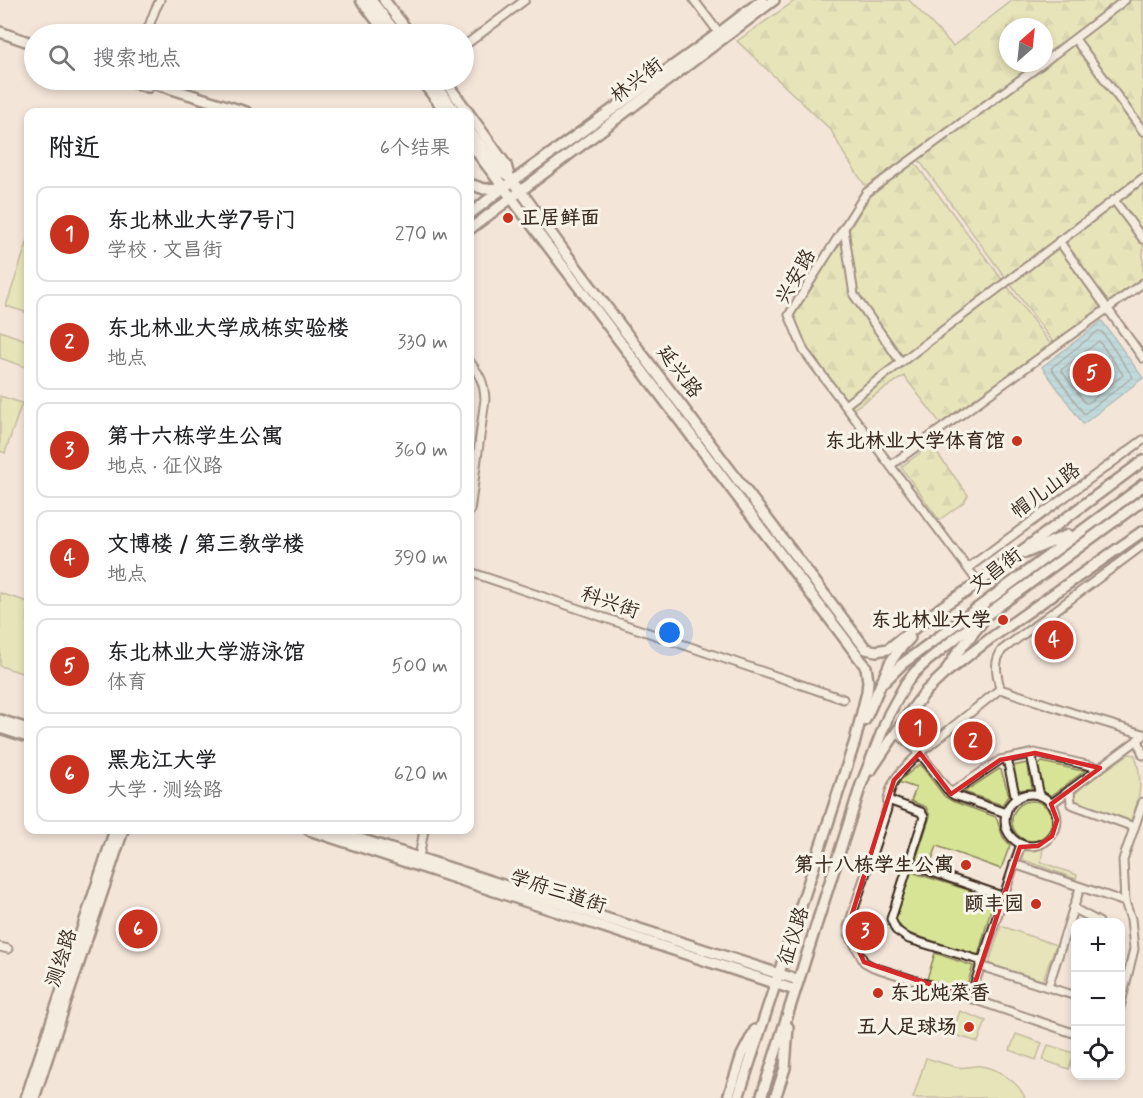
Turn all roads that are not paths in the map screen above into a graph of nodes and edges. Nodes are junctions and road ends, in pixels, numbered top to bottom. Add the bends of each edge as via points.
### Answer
1 (160, 0) edge
2 (361, 0) edge
3 (371, 0) edge
4 (384, 0) edge
5 (525, 0) edge
6 (694, 0) edge
7 (762, 0) edge
8 (774, 0) edge
9 (1125, 0) edge
10 (150, 24) edge
11 (379, 24) edge
12 (389, 24) edge
13 (402, 24) edge
14 (0, 32) edge
15 (719, 33) junction
16 (474, 38) edge
17 (0, 39) edge
18 (1075, 39) junction
19 (24, 40) edge
20 (24, 47) edge
21 (1053, 56) edge
22 (1031, 72) edge
23 (156, 90) edge
24 (175, 90) edge
25 (429, 90) edge
26 (439, 90) edge
27 (451, 90) edge
28 (212, 108) edge
29 (233, 108) edge
30 (443, 108) edge
31 (453, 108) edge
32 (465, 108) edge
33 (474, 121) edge
34 (1143, 130) edge
35 (474, 136) edge
36 (474, 148) edge
37 (511, 178) junction
38 (1143, 178) edge
39 (474, 185) edge
40 (503, 188) junction
41 (520, 190) junction
42 (511, 197) junction
43 (1114, 200) junction
44 (474, 211) edge
45 (474, 226) edge
46 (844, 229) junction
47 (1143, 239) edge
48 (1059, 241) junction
49 (1143, 283) edge
50 (1108, 309) junction
51 (1143, 358) edge
52 (901, 362) junction
53 (474, 367) edge
54 (845, 405) junction
55 (1143, 440) edge
56 (1143, 461) edge
57 (891, 465) junction
58 (474, 481) edge
59 (1142, 486) edge
60 (1143, 500) edge
61 (1096, 519) junction
62 (1143, 531) edge
63 (1143, 546) edge
64 (1012, 559) junction
65 (968, 568) junction
66 (474, 573) edge
67 (978, 582) junction
68 (969, 589) junction
69 (988, 615) junction
70 (944, 674) junction
71 (1000, 689) junction
72 (878, 690) junction
73 (843, 699) dead end
74 (909, 714) junction
75 (0, 720) edge
76 (0, 728) edge
77 (24, 728) edge
78 (896, 732) junction
79 (24, 736) edge
80 (1141, 736) edge
81 (937, 739) junction
82 (855, 741) junction
83 (920, 753) junction
84 (1031, 754) junction
85 (1143, 755) edge
86 (1007, 759) junction
87 (1100, 768) junction
88 (861, 785) junction
89 (1070, 790) junction
90 (951, 793) junction
91 (1040, 796) junction
92 (1016, 799) junction
93 (888, 800) junction
94 (1143, 802) edge
95 (1052, 804) junction
96 (1006, 813) junction
97 (1134, 827) junction
98 (114, 834) edge
99 (122, 834) edge
100 (323, 834) edge
101 (343, 834) edge
102 (423, 834) edge
103 (1021, 844) junction
104 (419, 862) junction
105 (909, 864) junction
106 (1014, 864) junction
107 (1080, 888) junction
108 (1002, 896) junction
109 (1125, 902) junction
110 (1073, 908) junction
111 (1092, 918) edge
112 (981, 964) junction
113 (777, 978) junction
114 (797, 985) junction
115 (1125, 986) edge
116 (1047, 987) junction
117 (1071, 994) edge
118 (970, 998) junction
119 (768, 1003) junction
120 (789, 1010) junction
121 (1071, 1032) edge
122 (26, 1098) edge
123 (34, 1098) edge
124 (728, 1098) edge
125 (738, 1098) edge
126 (761, 1098) edge
127 (775, 1098) edge

1 - 10 street
2 - 11 main road
3 - 12 main road
4 - 13 main road
5 - 16 street
6 - 15 street
7 - 15 main road, 林兴街
8 - 41 main road, 林兴街
9 - 18 street, 兴安路
14 - 19 main road
15 - 37 main road, 林兴街
17 - 20 main road
18 - 21 street, 兴安路
18 - 34 street
22 - 46 street, 兴安路 via 866,194
23 - 28 main road
24 - 29 main road
25 - 30 main road
26 - 31 main road
27 - 32 main road, 延兴路
33 - 37 main road, 延兴路
35 - 37 main road via 500,171
36 - 40 main road, 延兴路
37 - 40 main road
37 - 41 main road, 延兴路
38 - 43 street
39 - 40 main road
40 - 42 main road, 延兴路
40 - 44 main road
41 - 42 main road
41 - 68 main road, 延兴路 via 866,648 888,649
42 - 45 main road
42 - 82 main road, 延兴路 via 866,667 867,692
43 - 47 street
43 - 48 street
46 - 52 street via 854,295
46 - 54 street, 兴安路 via 789,315 804,351
48 - 50 street
48 - 52 street
49 - 50 street
50 - 51 street
50 - 57 street
52 - 54 street
53 - 58 street via 485,399
54 - 57 street, 兴安路
55 - 65 street, 帽儿山路
56 - 64 main road
57 - 65 street, 兴安路
59 - 61 main road, 文昌街
60 - 69 main road, 文昌街
61 - 64 main road
61 - 72 main road, 文昌街 via 902,664
62 - 70 main road
63 - 71 street via 1002,650 996,663
64 - 67 main road
65 - 67 street, 兴安路
66 - 73 street, 科兴街
67 - 68 main road
68 - 72 main road via 905,644 890,663
69 - 70 main road
69 - 88 main road, 文昌街 via 927,661 906,683 889,714
70 - 74 main road
71 - 80 street
71 - 81 street
72 - 82 main road
74 - 78 main road
74 - 81 street
75 - 77 main road
76 - 79 main road
78 - 83 street
78 - 88 main road
80 - 85 street
80 - 87 street
81 - 83 street
82 - 113 main road
83 - 90 street
83 - 93 street via 894,780
84 - 86 street
84 - 87 street
84 - 91 street
86 - 90 street
86 - 92 street
87 - 89 street
88 - 114 main road, 征仪路
89 - 95 street
89 - 97 street via 1071,804
90 - 96 street
91 - 92 street
91 - 95 street
92 - 96 street
93 - 105 street via 921,812 924,817
93 - 118 street via 849,934 864,962 873,967
94 - 97 street
95 - 103 street via 1058,820 1052,836 1038,846
96 - 103 street via 1006,828
97 - 109 street via 1123,860
98 - 122 main road, 测绘路
99 - 123 main road, 测绘路
100 - 104 main road, 学府三道街
101 - 104 main road, 学府三道街
102 - 104 street
103 - 106 street
104 - 113 main road, 学府三道街
105 - 108 street
105 - 112 street via 891,919 896,930 909,939
106 - 107 street
106 - 108 street
107 - 109 street
107 - 110 street
108 - 112 street
109 - 115 street via 1134,949
110 - 111 street
110 - 116 street
112 - 116 street
112 - 118 street
113 - 114 main road, 学府三道街
113 - 119 main road
114 - 120 main road, 征仪路
116 - 117 street
118 - 121 street
119 - 124 main road via 742,1055
119 - 125 main road
120 - 126 main road, 征仪路
120 - 127 main road via 785,1068

